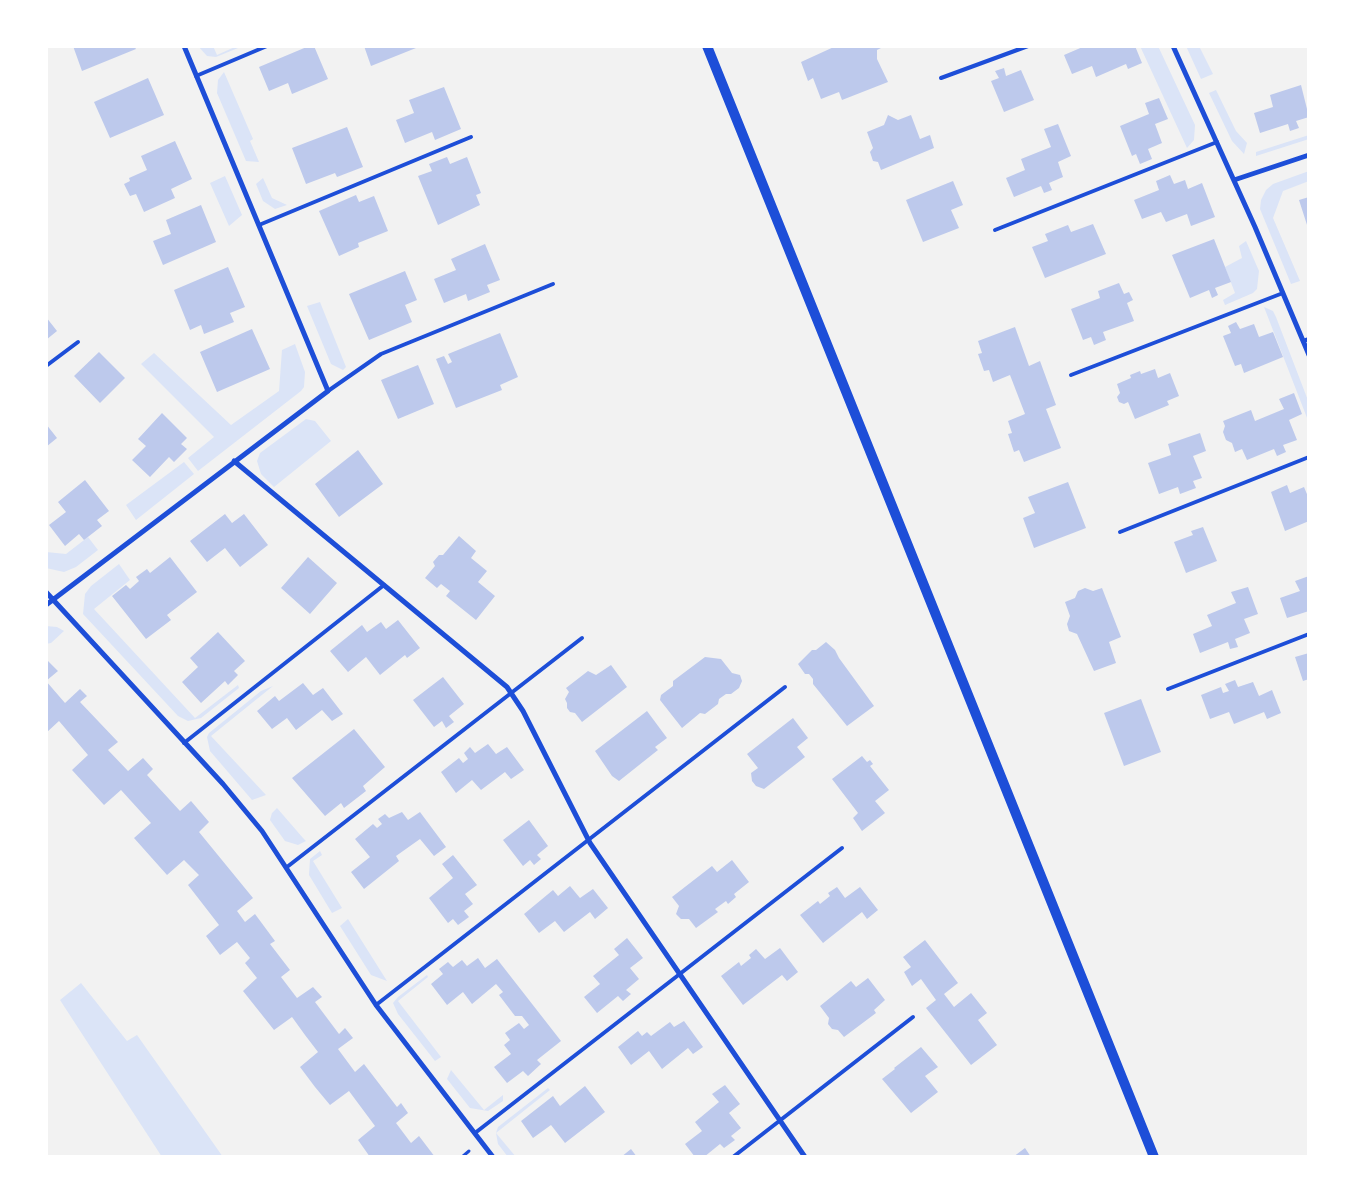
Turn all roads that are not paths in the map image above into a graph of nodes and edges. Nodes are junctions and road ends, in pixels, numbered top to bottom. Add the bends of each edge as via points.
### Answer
1 (184, 46) edge
2 (266, 46) edge
3 (707, 46) edge
4 (1028, 46) edge
5 (1172, 46) edge
6 (196, 76) junction
7 (941, 78) dead end
8 (471, 137) dead end
9 (1217, 142) junction
10 (1309, 155) edge
11 (1234, 180) junction
12 (259, 225) junction
13 (995, 230) dead end
14 (552, 284) dead end
15 (1283, 293) junction
16 (1306, 340) edge
17 (78, 342) dead end
18 (1309, 355) edge
19 (46, 366) edge
20 (1071, 374) dead end
21 (328, 391) junction
22 (1309, 457) edge
23 (234, 461) junction
24 (1120, 532) dead end
25 (384, 585) junction
26 (46, 592) edge
27 (53, 600) junction
28 (46, 605) edge
29 (1309, 634) edge
30 (582, 638) dead end
31 (786, 687) dead end
32 (1168, 689) dead end
33 (512, 693) junction
34 (184, 742) junction
35 (589, 840) junction
36 (842, 848) dead end
37 (287, 867) junction
38 (680, 974) junction
39 (376, 1005) junction
40 (913, 1017) dead end
41 (780, 1121) junction
42 (475, 1133) junction
43 (493, 1157) edge
44 (733, 1157) edge
45 (805, 1157) edge
46 (1154, 1157) edge

1 - 6 street
2 - 6 lane
3 - 46 main road
4 - 7 lane
5 - 9 street
6 - 12 street
8 - 12 lane
9 - 11 street
9 - 13 lane
10 - 11 street
11 - 15 street
12 - 21 street
14 - 21 lane via 381,354
15 - 16 street
15 - 20 lane
16 - 18 street
17 - 19 lane
21 - 23 street
22 - 24 lane
23 - 25 street
23 - 27 street
25 - 33 street
25 - 34 lane
26 - 27 street
27 - 28 street
27 - 34 street
29 - 32 lane
30 - 33 lane
31 - 35 lane
33 - 35 street
33 - 37 lane
34 - 37 street via 246,811
35 - 38 street
35 - 39 lane
36 - 38 lane
37 - 39 street
38 - 41 street
38 - 42 lane
39 - 42 street
40 - 41 lane
41 - 44 lane
41 - 45 street
42 - 43 street

